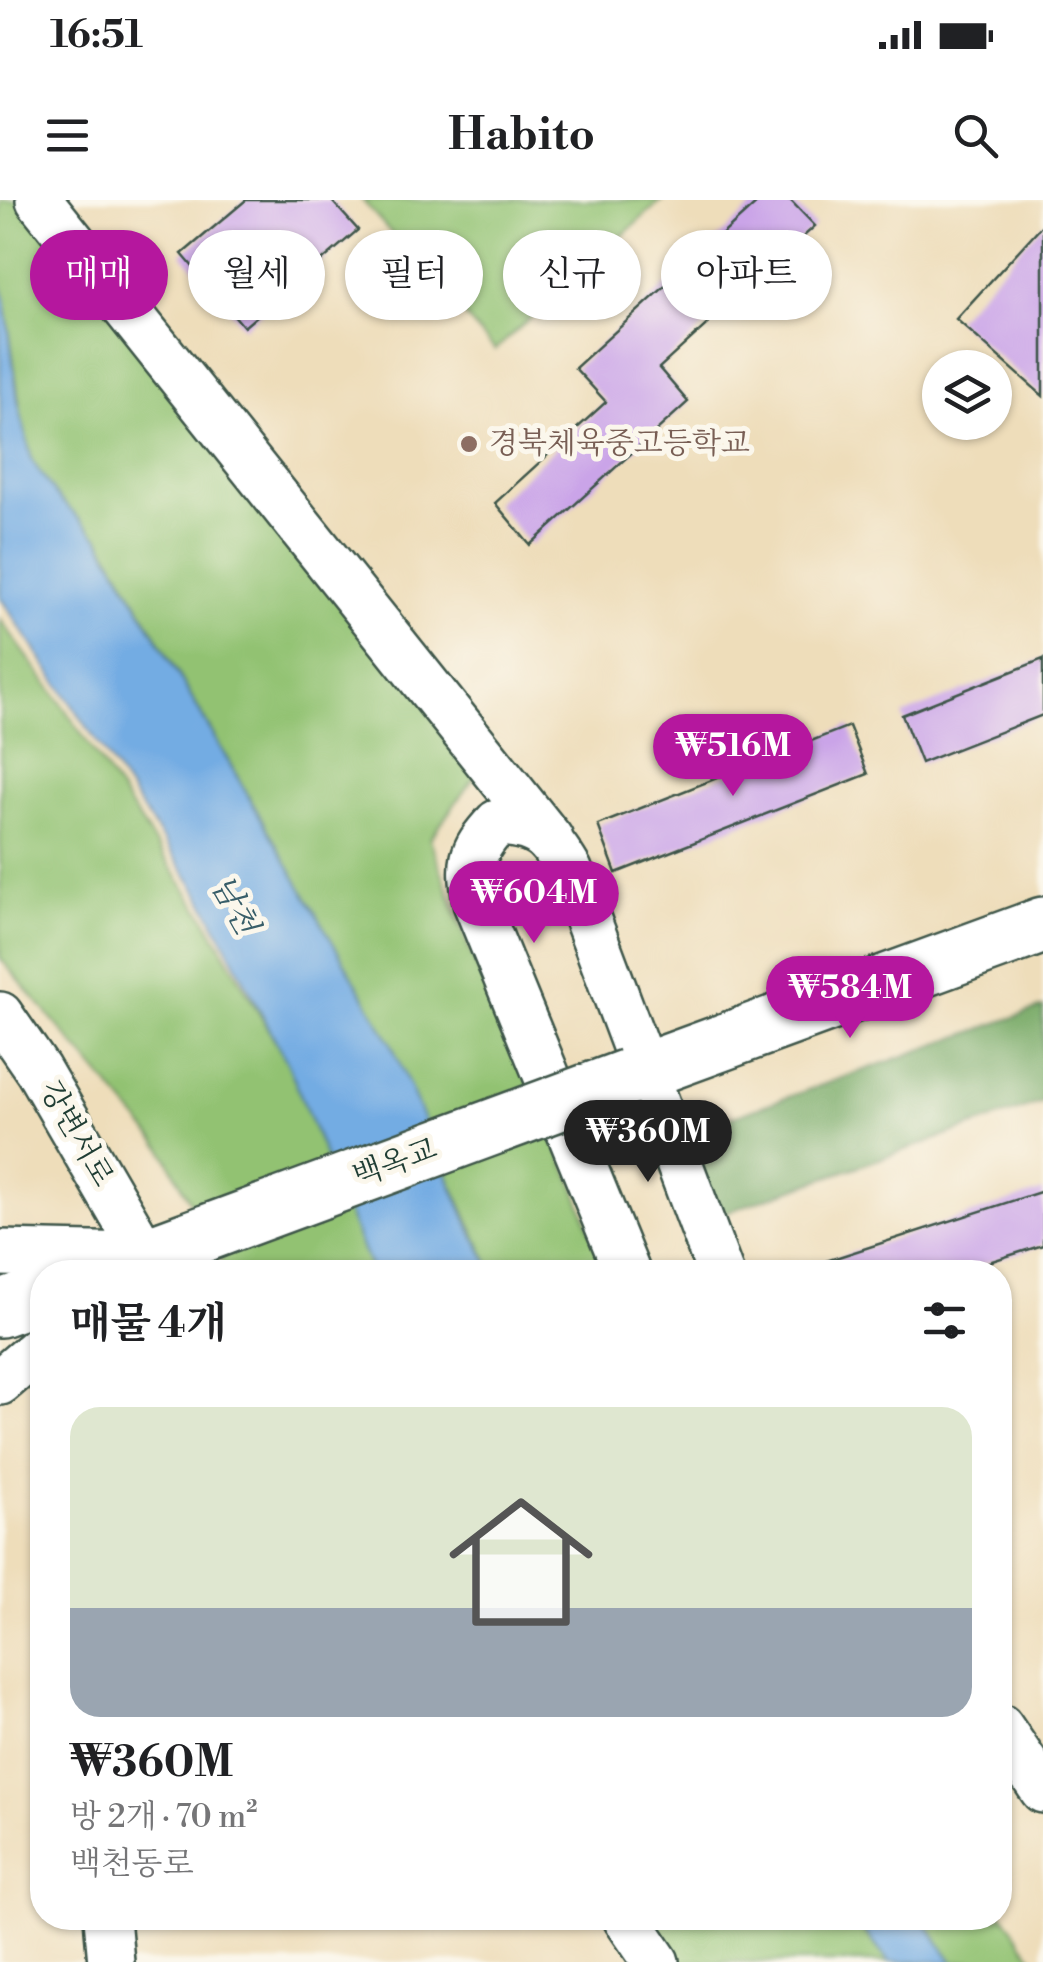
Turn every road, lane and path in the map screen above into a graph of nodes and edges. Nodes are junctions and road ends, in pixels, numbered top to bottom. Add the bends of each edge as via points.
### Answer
1 (39, 200) edge
2 (553, 842) junction
3 (1043, 925) edge
4 (0, 1015) edge
5 (637, 1074) junction
6 (0, 1253) edge
7 (82, 1260) edge
8 (137, 1260) edge
9 (153, 1260) edge
10 (622, 1260) edge
11 (715, 1260) edge
12 (30, 1299) edge
13 (0, 1310) edge
14 (30, 1356) edge
15 (0, 1382) edge
16 (1012, 1745) edge
17 (1043, 1790) edge
18 (107, 1930) edge
19 (634, 1930) edge
20 (111, 1962) edge
21 (656, 1962) edge

1 - 2 street
2 - 5 street via 569,870
2 - 10 street via 528,825 497,823 475,846 476,903
3 - 5 main road, 백옥교
4 - 8 street, 강변서로 via 38,1070
5 - 9 main road, 백옥교, bridge
5 - 11 street
6 - 7 street
12 - 13 main road
14 - 15 street
16 - 17 street
18 - 20 street
19 - 21 street

